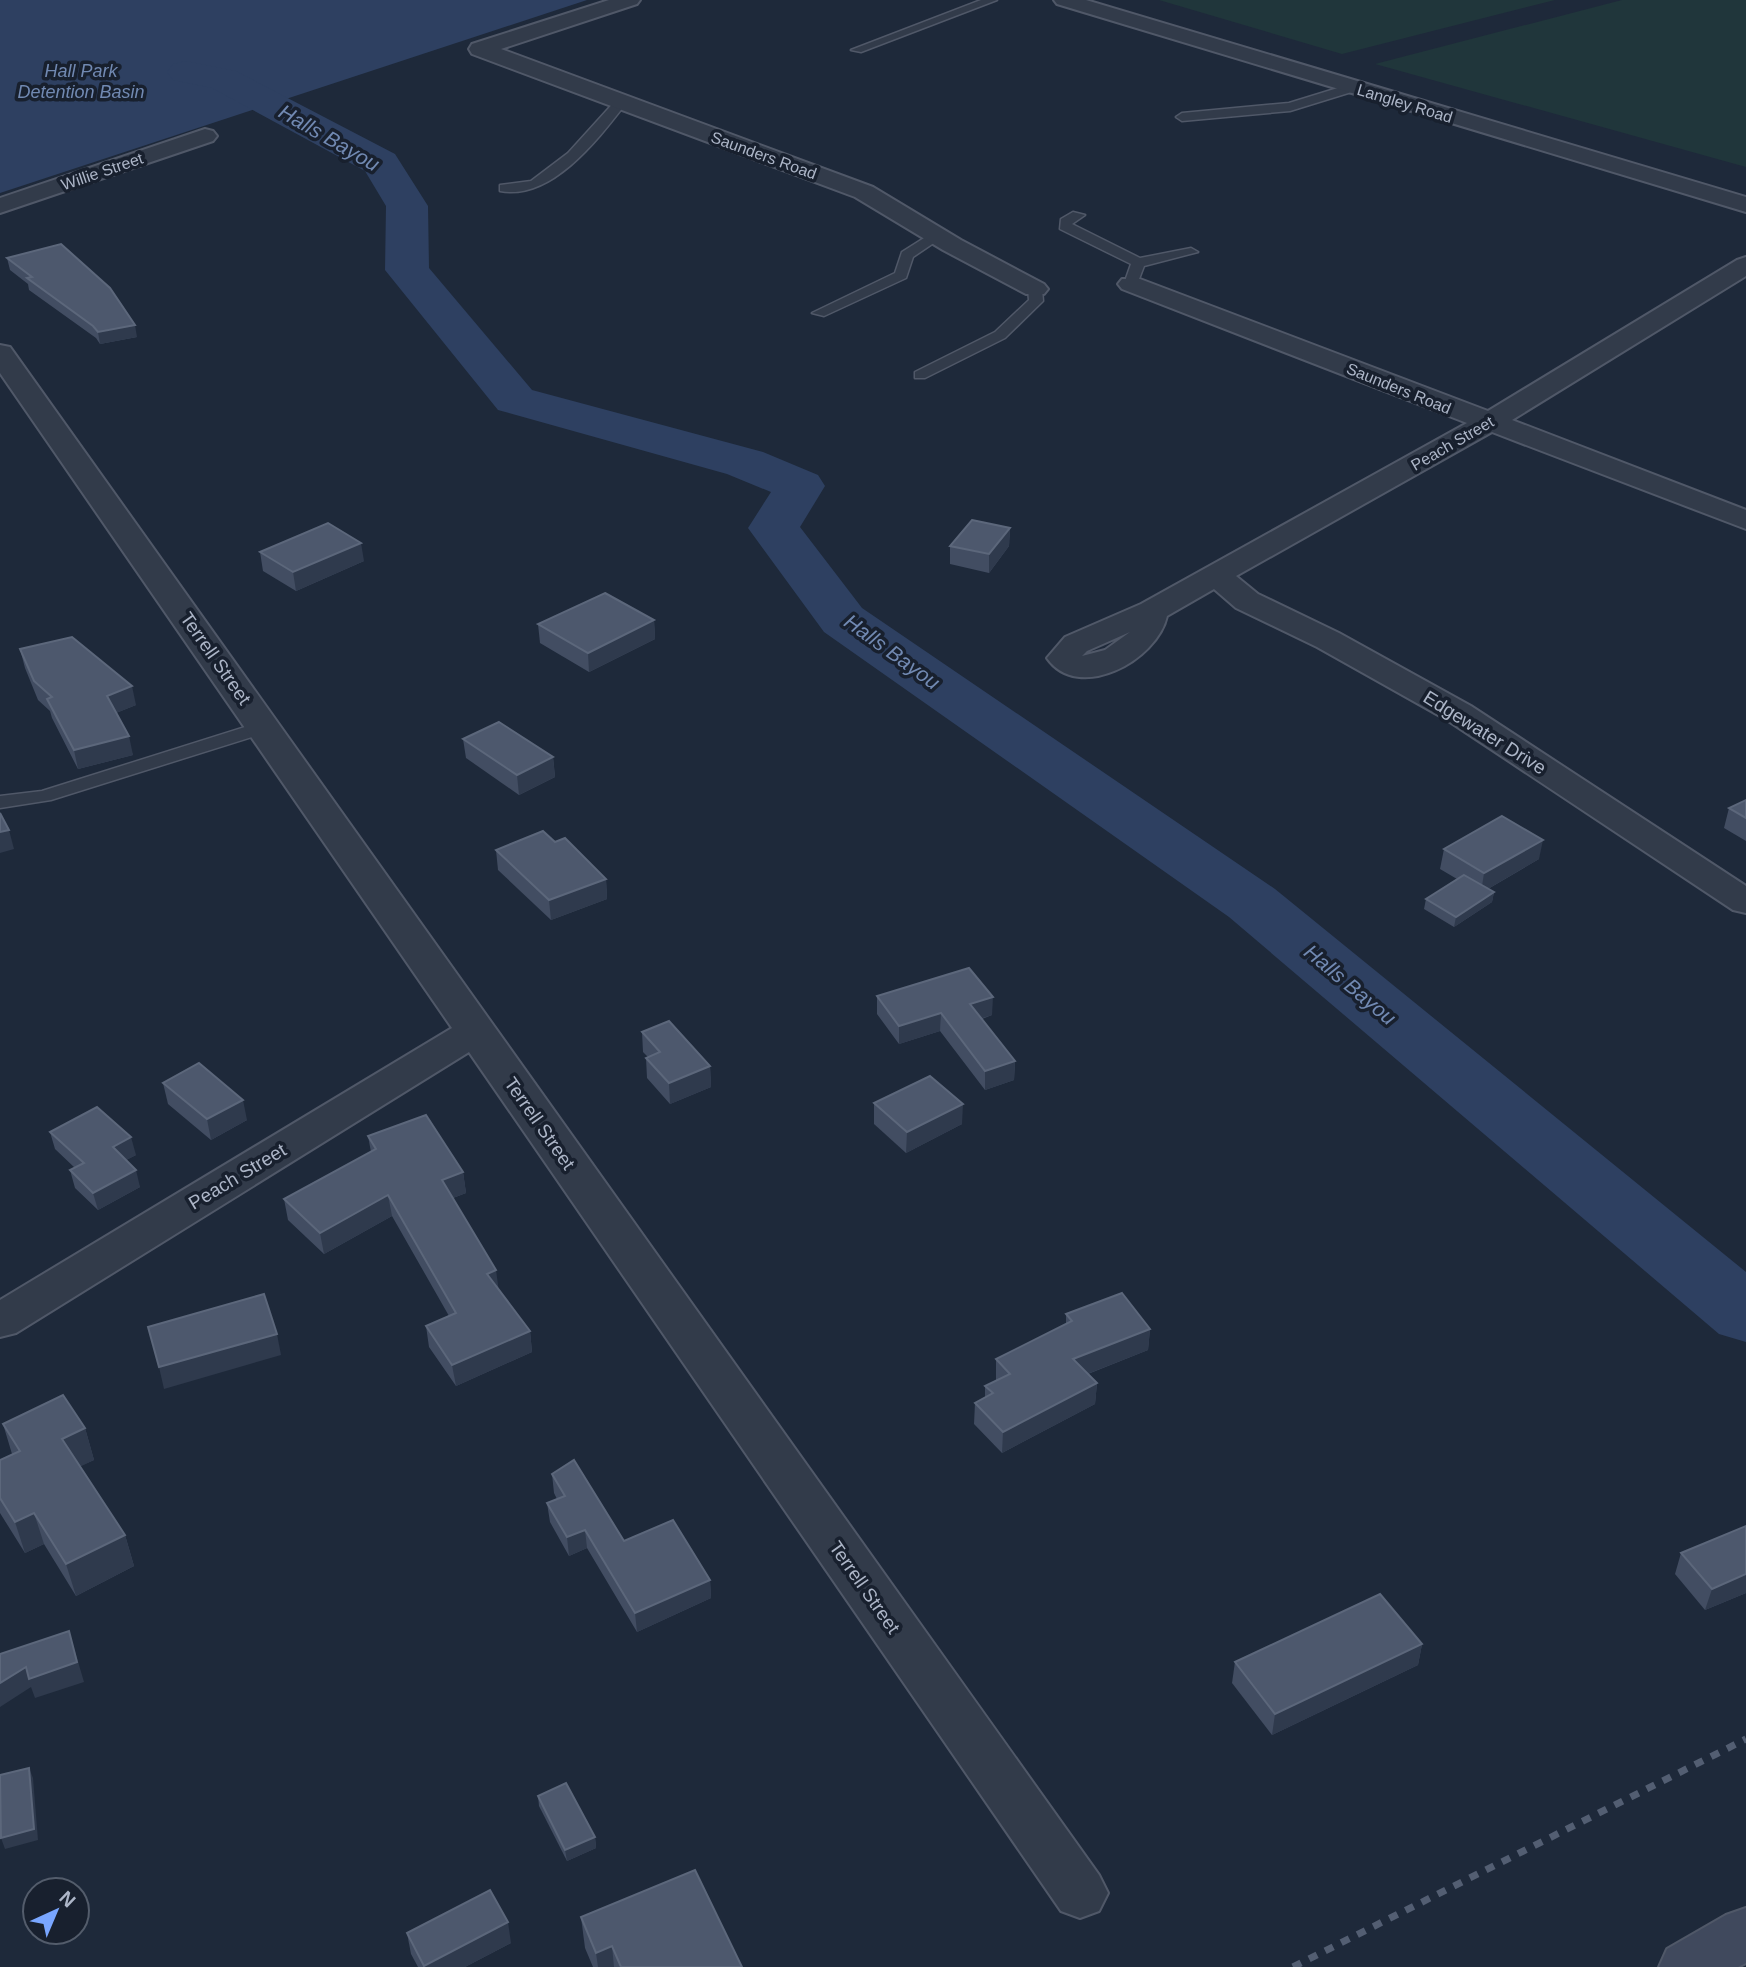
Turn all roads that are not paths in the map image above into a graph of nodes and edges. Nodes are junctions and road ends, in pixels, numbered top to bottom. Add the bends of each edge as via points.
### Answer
1 (630, 0) edge
2 (990, 0) edge
3 (1064, 0) edge
4 (857, 50) dead end
5 (1354, 87) junction
6 (621, 102) junction
7 (1182, 117) dead end
8 (205, 136) dead end
9 (505, 188) dead end
10 (0, 205) edge
11 (1746, 205) edge
12 (1078, 215) dead end
13 (937, 236) junction
14 (1191, 252) dead end
15 (1746, 265) edge
16 (1135, 274) junction
17 (1035, 289) joint
18 (819, 313) dead end
19 (0, 353) edge
20 (920, 375) dead end
21 (1488, 423) junction
22 (1746, 520) edge
23 (1217, 576) junction
24 (1152, 611) dead end
25 (264, 727) junction
26 (0, 802) edge
27 (1746, 902) edge
28 (475, 1031) junction
29 (0, 1321) edge
30 (1080, 1893) dead end
31 (1746, 1933) edge
32 (1687, 1967) edge

1 - 6 street, Saunders Road via 480,49
2 - 4 lane
3 - 5 street, Langley Road
5 - 7 lane via 1290,107
5 - 11 street, Langley Road
6 - 9 lane via 563,163 535,184
6 - 13 street, Saunders Road via 864,192
8 - 10 street, Willie Street
12 - 16 lane via 1065,226 1117,250
13 - 17 street, Saunders Road
13 - 18 lane via 906,255 901,275
14 - 16 lane
15 - 21 street, Peach Street
16 - 21 street, Saunders Road
17 - 20 lane via 1036,300 1000,335
19 - 25 street, Terrell Street
21 - 22 street, Saunders Road
21 - 23 street, Peach Street
23 - 24 street, Peach Street
23 - 27 street, Edgewater Drive via 1247,601 1328,639 1459,713
25 - 26 lane via 44,796
25 - 28 street, Terrell Street
28 - 29 street, Peach Street
28 - 30 street, Terrell Street
31 - 32 main road

